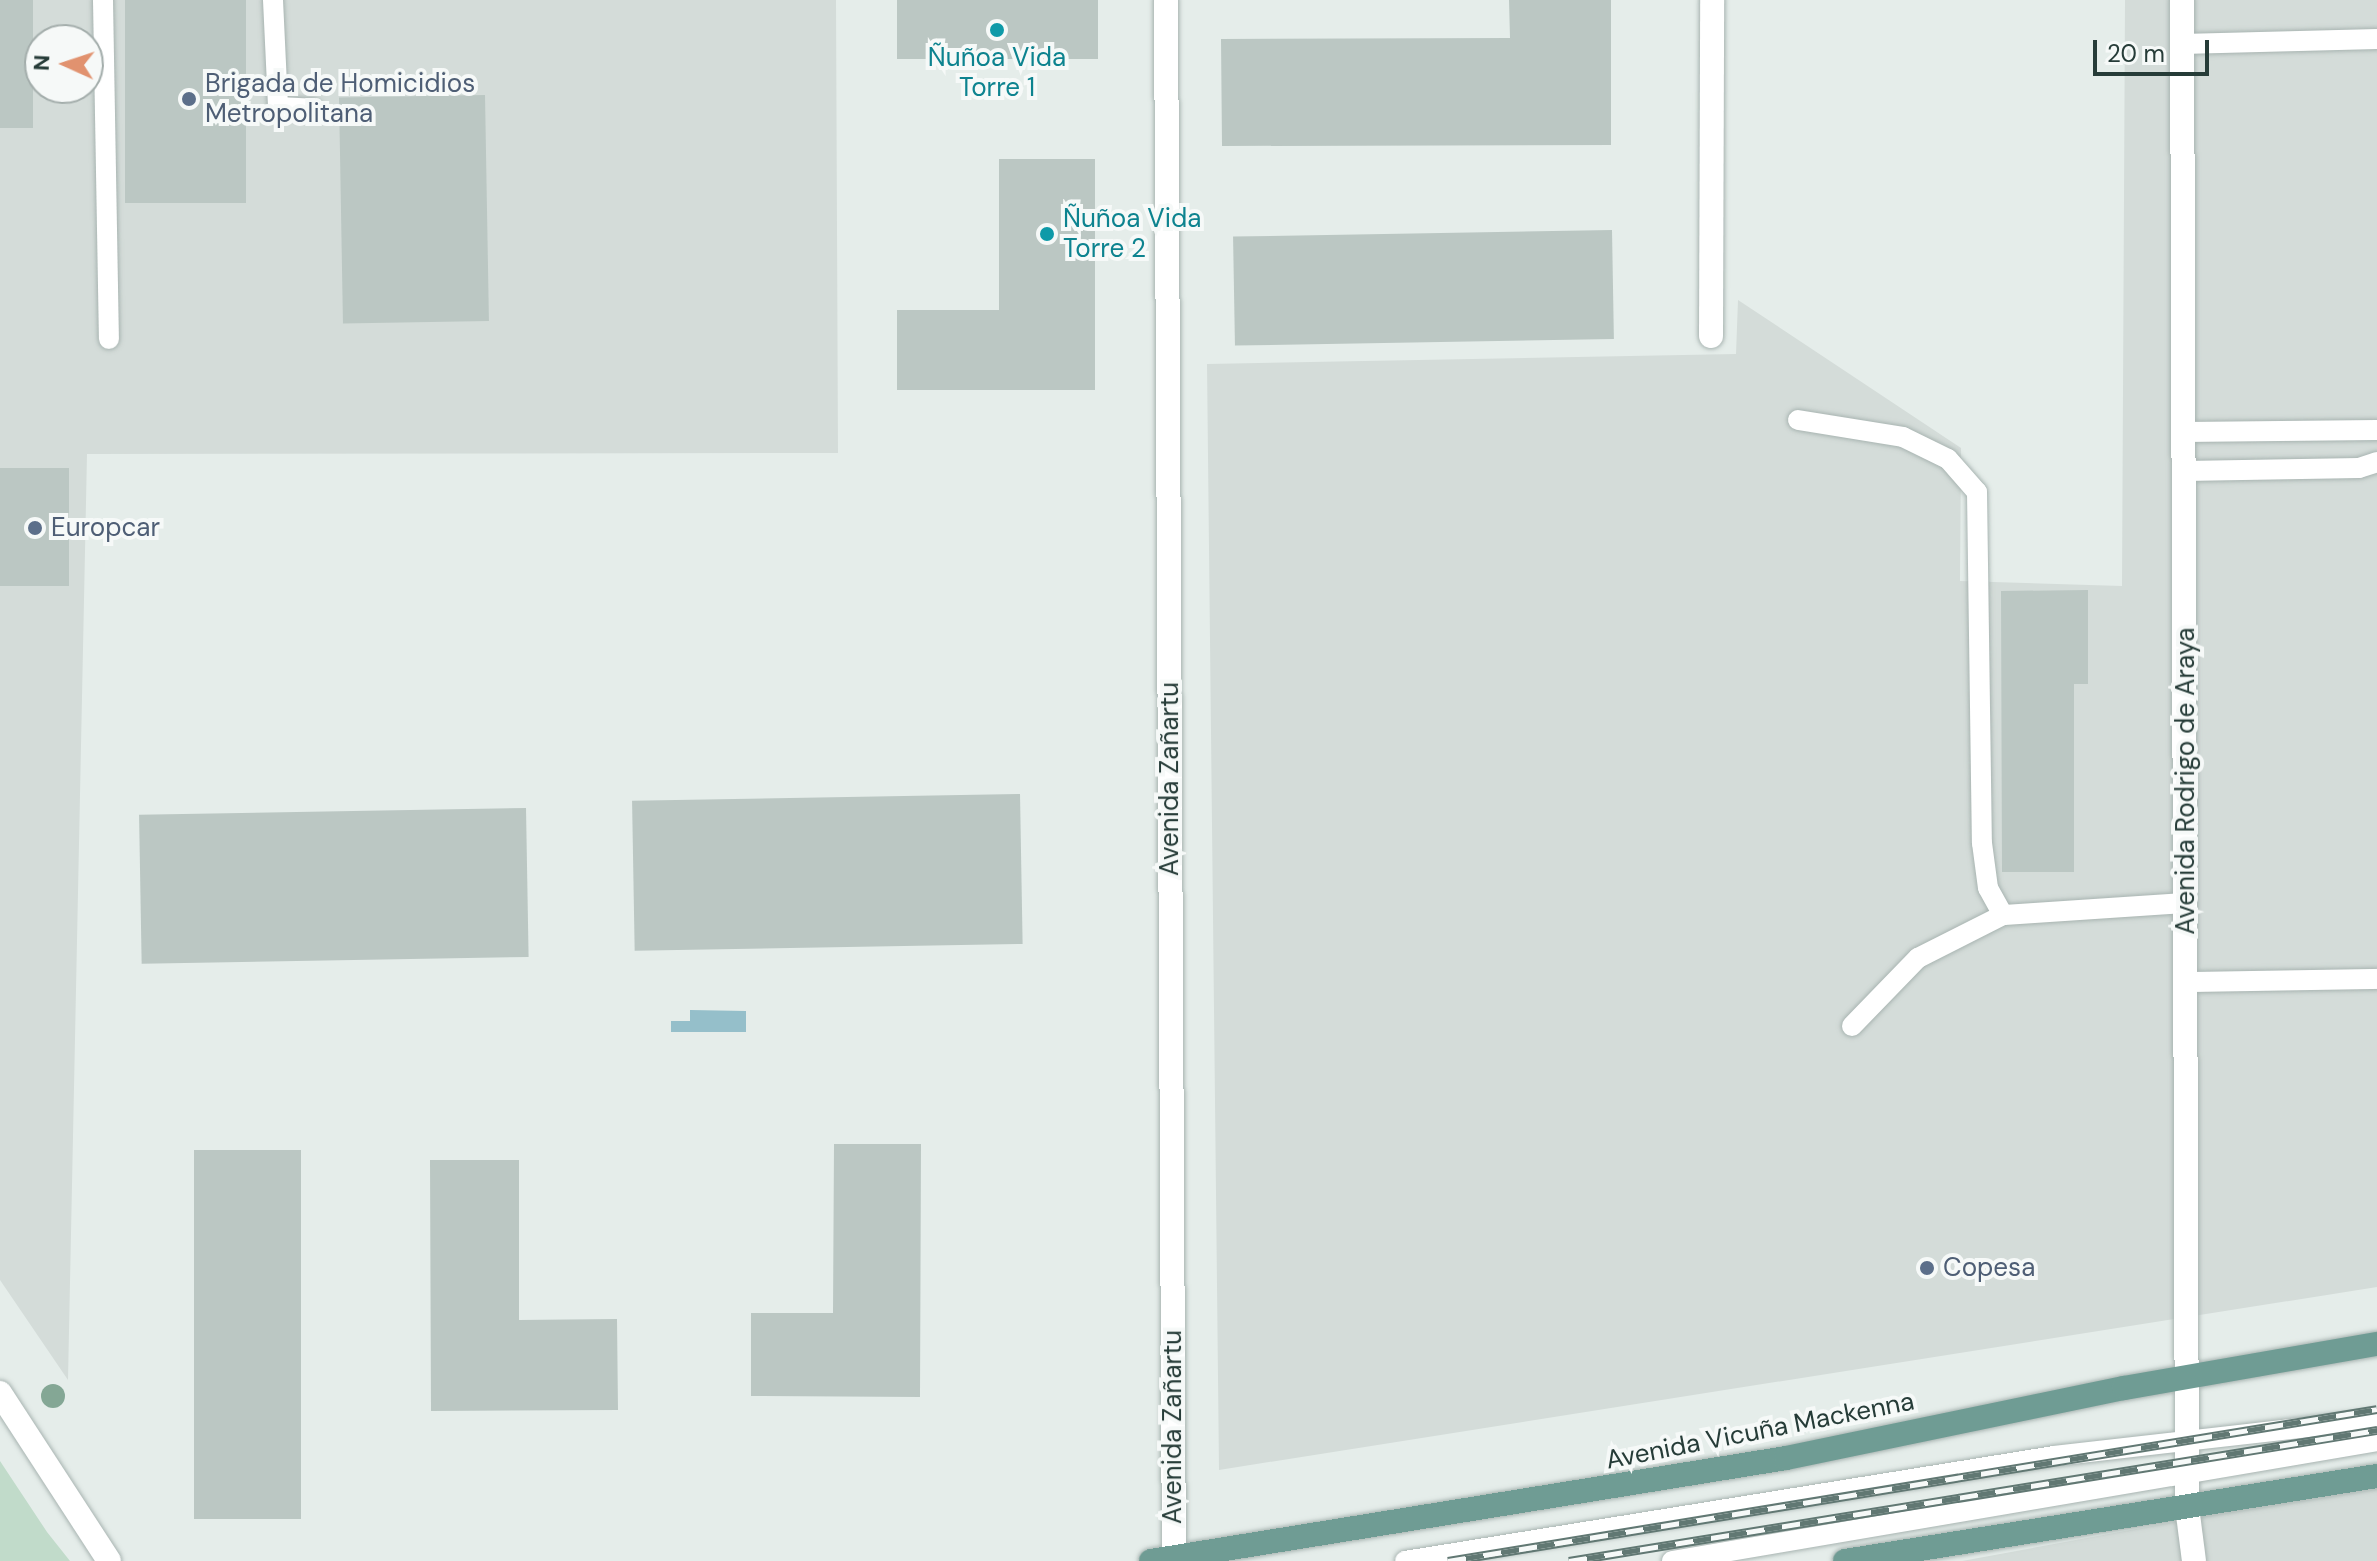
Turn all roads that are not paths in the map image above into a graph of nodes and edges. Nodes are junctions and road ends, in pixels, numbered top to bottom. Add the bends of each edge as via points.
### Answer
1 (103, 0) edge
2 (273, 0) edge
3 (1166, 0) edge
4 (1712, 0) edge
5 (2182, 0) edge
6 (2377, 39) edge
7 (2182, 44) junction
8 (313, 109) dead end
9 (1711, 336) dead end
10 (109, 339) dead end
11 (1798, 420) dead end
12 (2377, 430) edge
13 (2184, 432) junction
14 (2377, 462) edge
15 (2185, 471) junction
16 (2186, 903) junction
17 (2003, 915) junction
18 (2377, 979) edge
19 (2187, 982) junction
20 (1852, 1026) dead end
21 (2377, 1344) edge
22 (2189, 1376) junction
23 (0, 1393) edge
24 (2377, 1419) edge
25 (2187, 1437) junction
26 (2377, 1441) edge
27 (2187, 1474) junction
28 (2377, 1476) edge
29 (2187, 1507) junction
30 (1162, 1559) edge
31 (109, 1561) edge
32 (1405, 1561) edge
33 (1672, 1561) edge
34 (1845, 1561) edge
35 (2194, 1561) edge

1 - 10 lane
2 - 8 lane via 278,107
3 - 30 street, Avenida Zañartu
4 - 9 street
5 - 7 street, Avenida Rodrigo de Araya
6 - 7 lane
7 - 13 street, Avenida Rodrigo de Araya
11 - 17 lane via 1903,437 1948,459 1977,492 1982,843 1988,888
12 - 13 lane
13 - 15 street, Avenida Rodrigo de Araya
14 - 15 lane via 2359,468
15 - 16 street, Avenida Rodrigo de Araya
16 - 17 lane
16 - 19 street, Avenida Rodrigo de Araya
17 - 20 lane via 1918,958
18 - 19 lane
19 - 22 street, Avenida Rodrigo de Araya
21 - 22 main road, Avenida Vicuña Mackenna
22 - 25 street, Avenida Rodrigo de Araya
22 - 30 main road, Avenida Vicuña Mackenna via 1786,1458
23 - 31 street
24 - 25 lane
25 - 27 street, Avenida Rodrigo de Araya
25 - 32 lane
26 - 27 lane
27 - 29 street, Avenida Rodrigo de Araya
27 - 33 lane
28 - 29 main road
29 - 34 main road
29 - 35 street, Avenida Rodrigo de Araya

